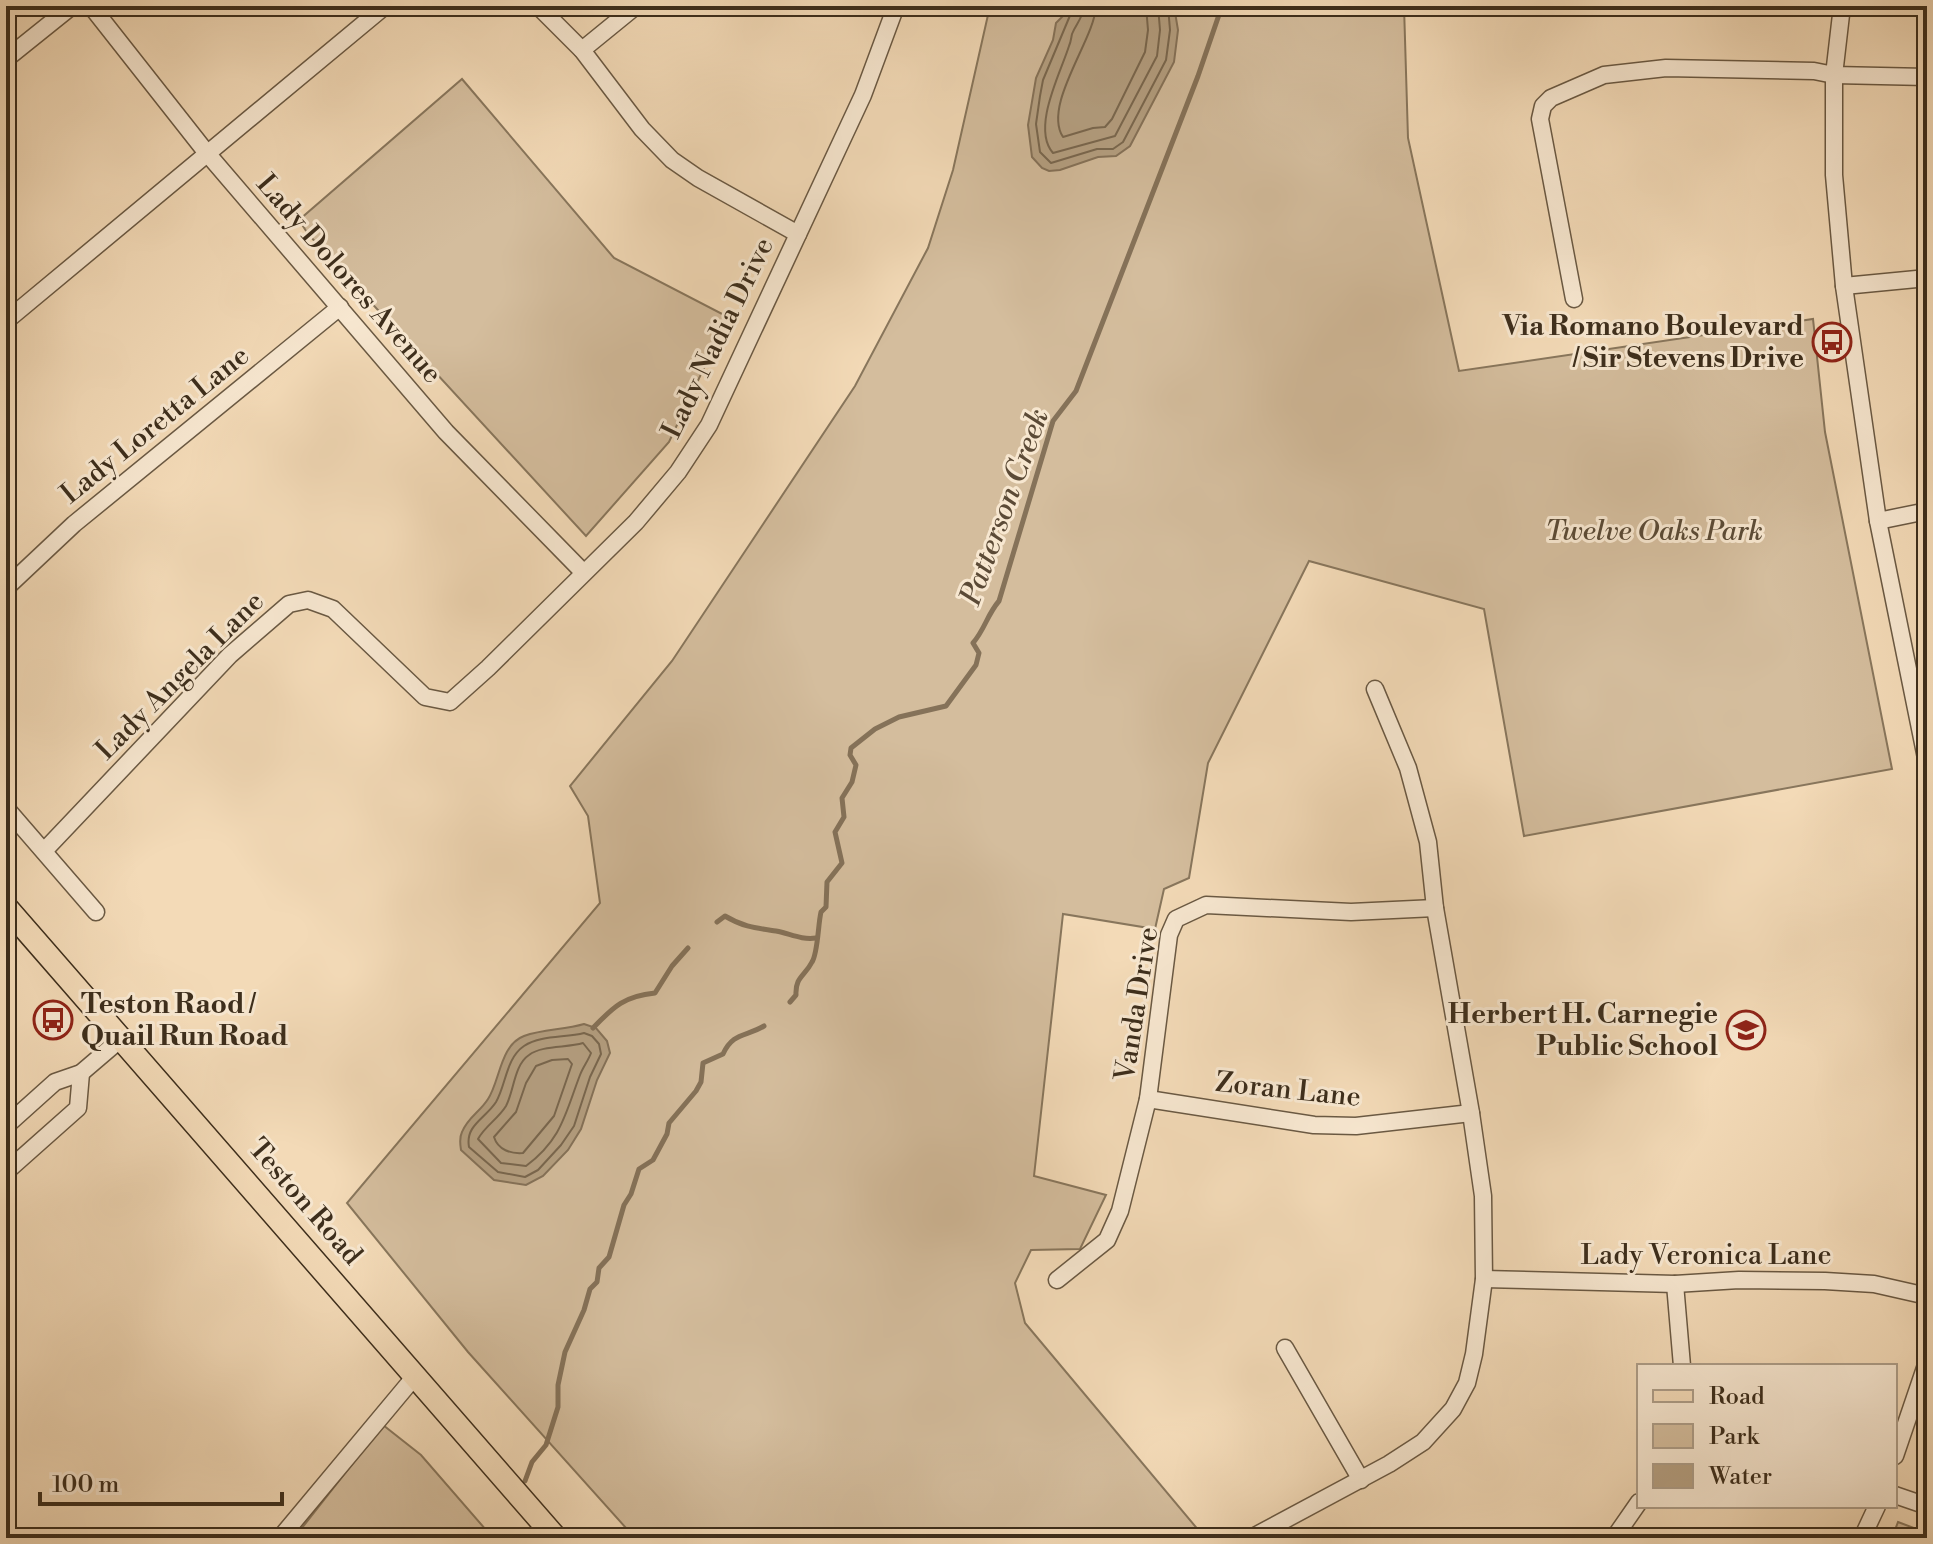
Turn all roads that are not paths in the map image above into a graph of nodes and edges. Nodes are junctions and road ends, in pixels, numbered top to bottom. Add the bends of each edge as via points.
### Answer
1 (72, 6) edge
2 (91, 6) edge
3 (385, 6) edge
4 (538, 6) edge
5 (636, 6) edge
6 (896, 6) edge
7 (1842, 6) edge
8 (582, 50) junction
9 (6, 59) edge
10 (1834, 75) junction
11 (1927, 77) edge
12 (206, 152) junction
13 (798, 234) junction
14 (1927, 278) edge
15 (1844, 286) junction
16 (1574, 299) dead end
17 (340, 307) junction
18 (6, 321) edge
19 (1927, 511) edge
20 (1878, 521) junction
21 (583, 572) junction
22 (6, 588) edge
23 (1375, 689) dead end
24 (438, 702) joint
25 (1927, 763) edge
26 (6, 808) edge
27 (44, 851) junction
28 (6, 907) edge
29 (1435, 908) junction
30 (96, 912) dead end
31 (122, 1038) junction
32 (81, 1073) junction
33 (1148, 1099) junction
34 (1471, 1113) junction
35 (6, 1126) edge
36 (6, 1172) edge
37 (1484, 1279) junction
38 (1057, 1280) dead end
39 (1675, 1284) junction
40 (1927, 1296) edge
41 (1285, 1348) dead end
42 (1927, 1362) edge
43 (1682, 1364) edge
44 (416, 1375) junction
45 (1897, 1450) edge
46 (1361, 1480) junction
47 (1897, 1496) edge
48 (1637, 1505) edge
49 (1927, 1506) edge
50 (1876, 1508) edge
51 (280, 1538) edge
52 (556, 1538) edge
53 (1251, 1538) edge
54 (1614, 1538) edge
55 (1862, 1538) edge

1 - 9 street
2 - 12 street, Lady Dolores Avenue
3 - 12 street
4 - 8 street
5 - 8 street
6 - 13 street, Lady Nadia Drive via 863,95
7 - 10 street
8 - 13 street via 672,160
10 - 11 street
10 - 15 street via 1834,175
10 - 16 street via 1646,69 1604,75 1546,102 1540,119
12 - 17 street, Lady Dolores Avenue
12 - 18 street
13 - 21 street, Lady Nadia Drive via 709,425 636,522
14 - 15 street
15 - 20 street
17 - 21 street, Lady Dolores Avenue via 446,432
17 - 22 street, Lady Loretta Lane via 74,524
19 - 20 street
20 - 25 street
21 - 24 street, Lady Nadia Drive via 465,689 450,702
23 - 29 street via 1408,768 1428,842
24 - 27 street, Lady Angela Lane via 425,697 333,609 308,600 289,604 230,655
26 - 27 street
27 - 30 street
28 - 31 main road, Teston Road
29 - 33 street, Vanda Drive via 1351,912 1206,905 1176,919 1169,935
29 - 34 street
31 - 32 street
31 - 44 main road, Teston Road
32 - 35 street via 55,1082
32 - 36 street via 78,1108
33 - 34 street, Zoran Lane via 1314,1125 1356,1126
33 - 38 street, Vanda Drive via 1120,1211 1107,1240
34 - 37 street via 1483,1196
37 - 39 street, Lady Veronica Lane
37 - 46 street via 1474,1354 1453,1409 1423,1442
39 - 40 street, Lady Veronica Lane via 1825,1281 1874,1284
39 - 43 street
41 - 46 street
42 - 45 street
44 - 51 street
44 - 52 main road, Teston Road
46 - 53 street
47 - 49 street
48 - 54 street
50 - 55 street

